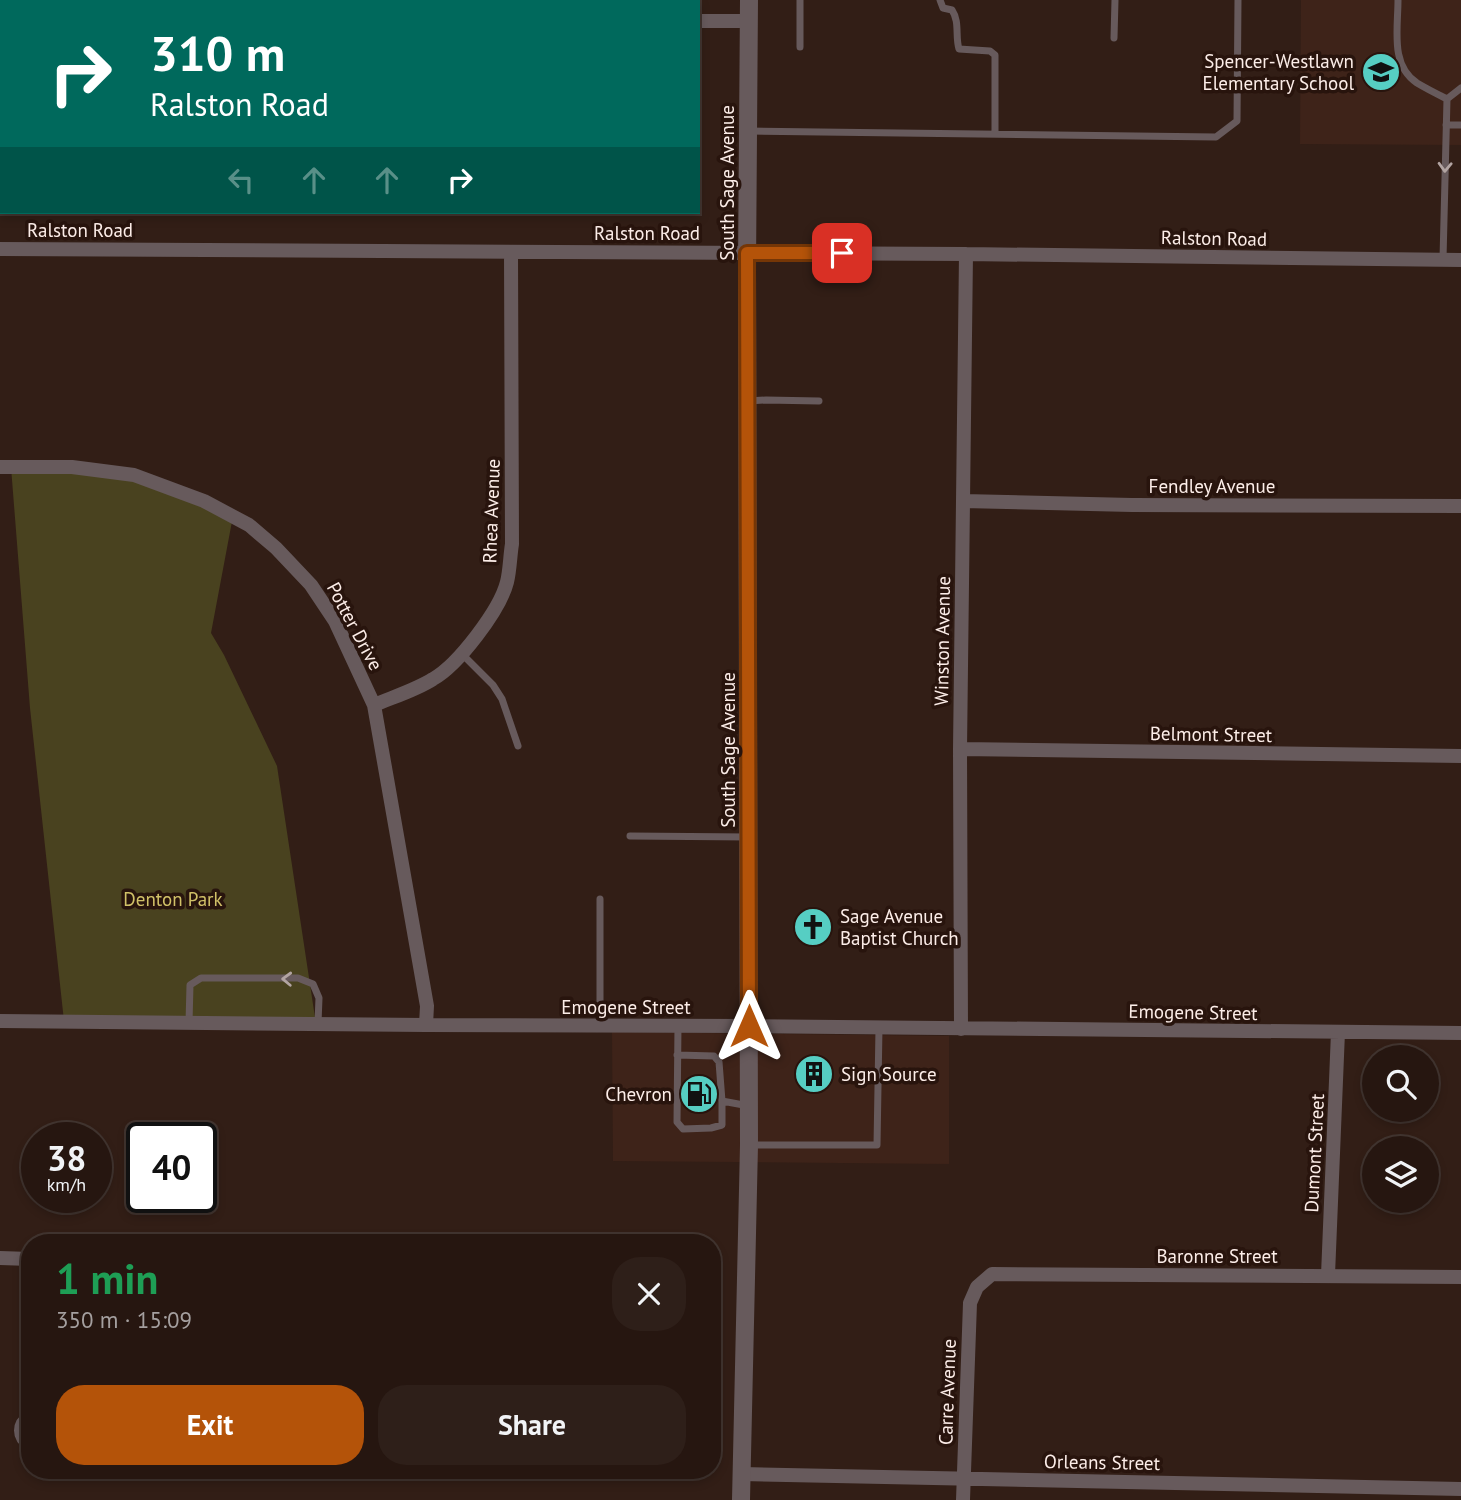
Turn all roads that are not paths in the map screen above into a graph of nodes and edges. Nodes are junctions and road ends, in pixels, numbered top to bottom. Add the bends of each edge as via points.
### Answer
1 (749, 0) edge
2 (800, 0) edge
3 (940, 0) edge
4 (1115, 0) edge
5 (1238, 0) edge
6 (1398, 0) edge
7 (700, 21) edge
8 (748, 21) junction
9 (1114, 38) dead end
10 (800, 47) dead end
11 (1461, 88) edge
12 (1447, 99) junction
13 (1446, 125) junction
14 (1461, 125) edge
15 (748, 131) junction
16 (995, 134) junction
17 (0, 249) edge
18 (511, 253) junction
19 (747, 253) junction
20 (966, 254) junction
21 (1443, 260) junction
22 (1461, 260) edge
23 (820, 401) dead end
24 (748, 402) junction
25 (0, 467) edge
26 (963, 501) junction
27 (1461, 506) edge
28 (462, 654) junction
29 (374, 705) junction
30 (518, 746) dead end
31 (960, 749) junction
32 (1461, 756) edge
33 (630, 836) dead end
34 (749, 837) junction
35 (600, 899) dead end
36 (0, 1021) edge
37 (189, 1023) junction
38 (317, 1024) junction
39 (426, 1026) junction
40 (600, 1026) junction
41 (678, 1026) junction
42 (749, 1026) junction
43 (879, 1028) junction
44 (961, 1029) junction
45 (1338, 1032) junction
46 (1461, 1033) edge
47 (677, 1055) junction
48 (722, 1101) junction
49 (749, 1106) junction
50 (749, 1145) junction
51 (0, 1258) edge
52 (21, 1259) edge
53 (1328, 1275) junction
54 (1461, 1277) edge
55 (977, 1287) joint
56 (742, 1474) junction
57 (963, 1478) junction
58 (1461, 1489) edge
59 (741, 1500) edge
60 (963, 1500) edge

1 - 8 street, South Sage Avenue
2 - 10 lane
3 - 16 lane via 957,18 959,49 995,55
4 - 9 lane
5 - 16 lane via 1237,121 1216,137
6 - 12 lane via 1400,65 1415,81
7 - 8 street
8 - 15 street, South Sage Avenue
11 - 12 lane
12 - 13 lane
13 - 14 lane
13 -> 21 lane
15 - 16 lane
15 - 19 street, South Sage Avenue
17 - 18 street, Ralston Road
18 - 19 street, Ralston Road
18 - 28 street, Rhea Avenue via 509,570 494,610
19 - 20 street, Ralston Road
19 - 24 street, South Sage Avenue
20 - 21 street, Ralston Road
20 - 26 street, Winston Avenue
21 - 22 street, Ralston Road
23 - 24 lane
24 - 34 street, South Sage Avenue
25 - 29 street, Potter Drive via 72,467 134,475 205,501 249,525 312,585 335,621
26 - 27 street, Fendley Avenue
26 - 31 street, Winston Avenue
28 - 29 street, Rhea Avenue via 434,679
28 - 30 lane via 494,685
29 - 39 street, Potter Drive via 427,1006
31 - 32 street, Belmont Street
31 - 44 street, Winston Avenue
33 - 34 lane
34 - 42 street, South Sage Avenue
35 - 40 lane
36 - 37 street, Emogene Street
37 - 38 street, Emogene Street
38 -> 37 lane via 319,998 313,984 298,978 201,978 190,985
38 - 39 street, Emogene Street
39 - 40 street, Emogene Street
40 - 41 street, Emogene Street
41 - 42 street, Emogene Street
41 - 47 lane
42 - 43 street, Emogene Street
42 - 49 street, South Sage Avenue
43 - 44 street, Emogene Street
43 - 50 lane via 877,1145
44 - 45 street, Emogene Street
45 - 46 street, Emogene Street
45 - 53 street, Dumont Street
47 - 48 lane via 714,1056 719,1062
47 - 48 lane via 677,1122 683,1129 722,1125
48 - 49 lane
49 - 50 street, South Sage Avenue
50 - 56 street, South Sage Avenue
51 - 52 street
53 - 54 street, Baronne Street
53 - 55 street, Baronne Street via 992,1274
55 - 57 street, Carre Avenue via 970,1303
56 - 57 street, Orleans Street
56 - 59 street, South Sage Avenue
57 - 58 street, Orleans Street
57 - 60 street, Carre Avenue

